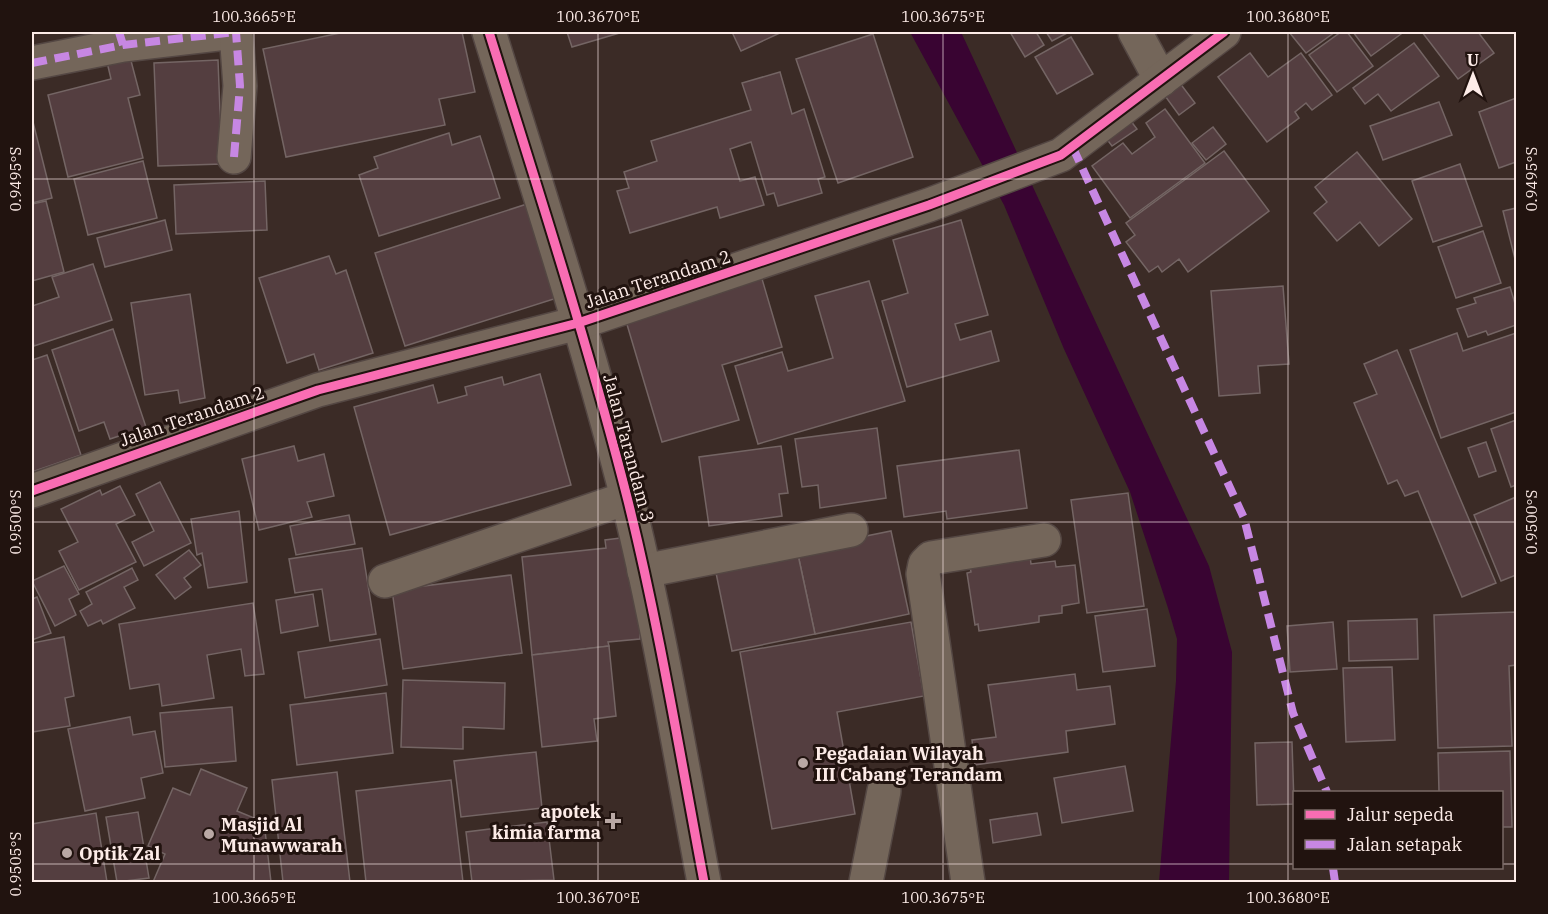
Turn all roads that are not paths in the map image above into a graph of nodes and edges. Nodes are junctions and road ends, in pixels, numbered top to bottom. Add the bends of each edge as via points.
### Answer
1 (236, 32) edge
2 (489, 32) edge
3 (1135, 32) edge
4 (1224, 32) edge
5 (121, 38) edge
6 (32, 63) edge
7 (1161, 80) junction
8 (234, 157) dead end
9 (578, 323) junction
10 (32, 491) edge
11 (627, 498) junction
12 (851, 530) dead end
13 (1044, 540) dead end
14 (645, 571) junction
15 (385, 581) dead end
16 (884, 791) dead end
17 (704, 882) edge
18 (866, 882) edge
19 (968, 882) edge

1 - 5 street
1 - 8 street via 240,86
2 - 9 street, Jalan Tarandam 3
3 - 7 street
4 - 7 street, Jalan Terandam 2
5 - 6 street
7 - 9 street, Jalan Terandam 2 via 1061,155 984,185
9 - 10 street, Jalan Terandam 2 via 318,390
9 - 11 street, Jalan Tarandam 3
11 - 14 street, Jalan Tarandam 3
11 - 15 street
12 - 14 street
13 - 19 street via 931,558 925,564 923,574
14 - 17 street, Jalan Tarandam 3
16 - 18 street

